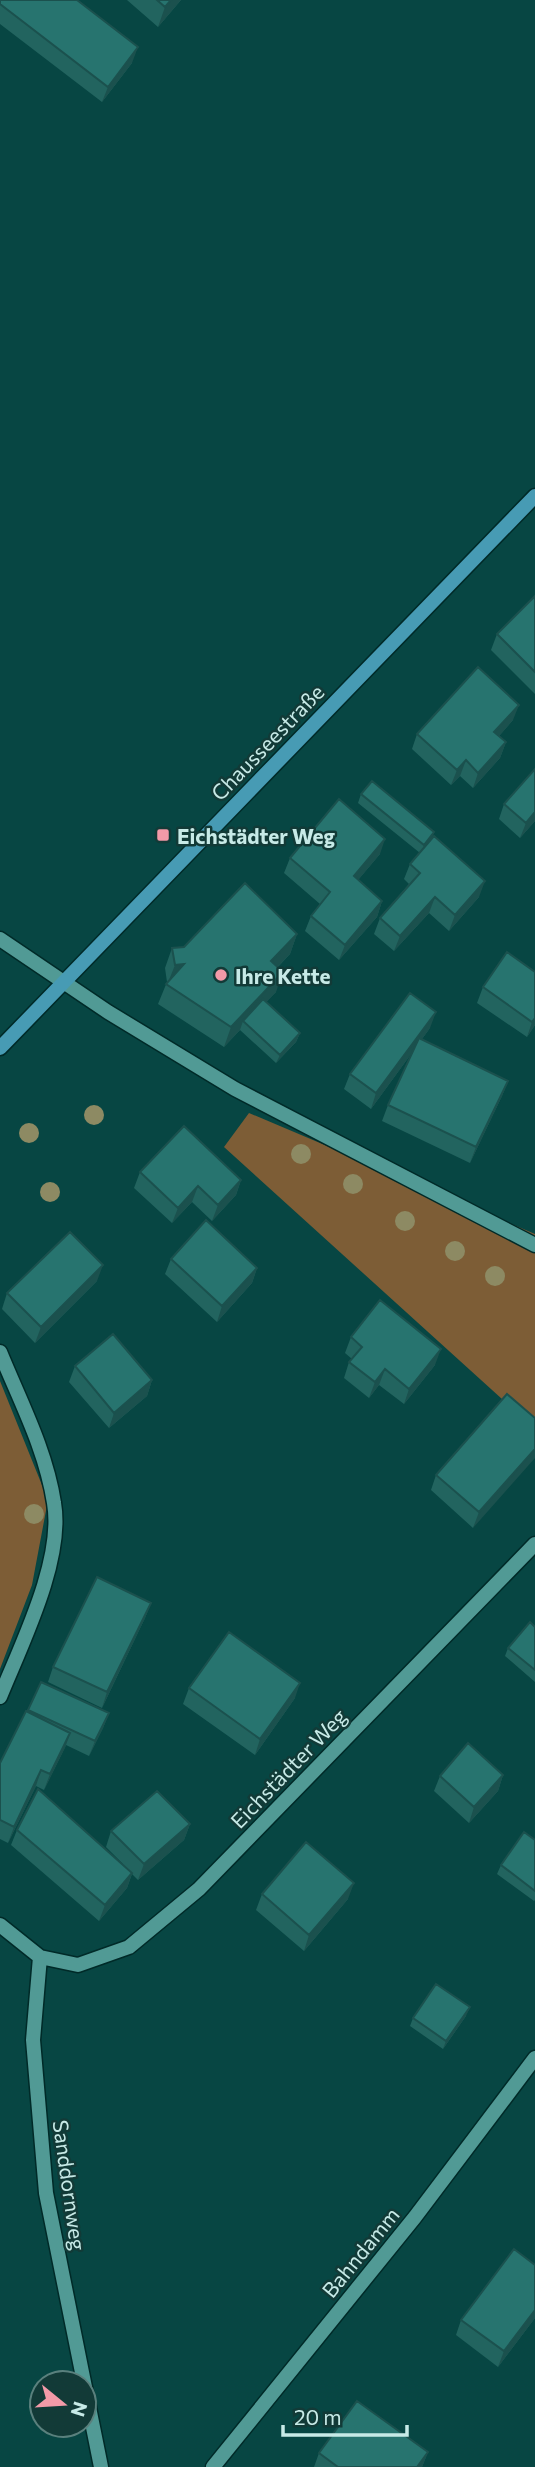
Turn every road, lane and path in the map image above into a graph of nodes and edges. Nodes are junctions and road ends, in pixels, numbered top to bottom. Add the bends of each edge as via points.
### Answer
1 (535, 496) edge
2 (0, 939) edge
3 (65, 981) junction
4 (0, 1048) edge
5 (535, 1245) edge
6 (0, 1352) edge
7 (535, 1544) edge
8 (0, 1697) edge
9 (0, 1925) edge
10 (40, 1957) junction
11 (535, 2058) edge
12 (101, 2467) edge
13 (212, 2467) edge

1 - 3 main road, Chausseestraße
2 - 3 street
3 - 4 main road, Chausseestraße
3 - 5 street via 235,1089
6 - 8 street via 40,1448 55,1505 53,1547 36,1610
7 - 10 street, Eichstädter Weg via 199,1889 129,1947 78,1965
9 - 10 street
10 - 12 street, Sanddornweg via 33,2040 46,2193
11 - 13 street, Bahndamm via 415,2217

